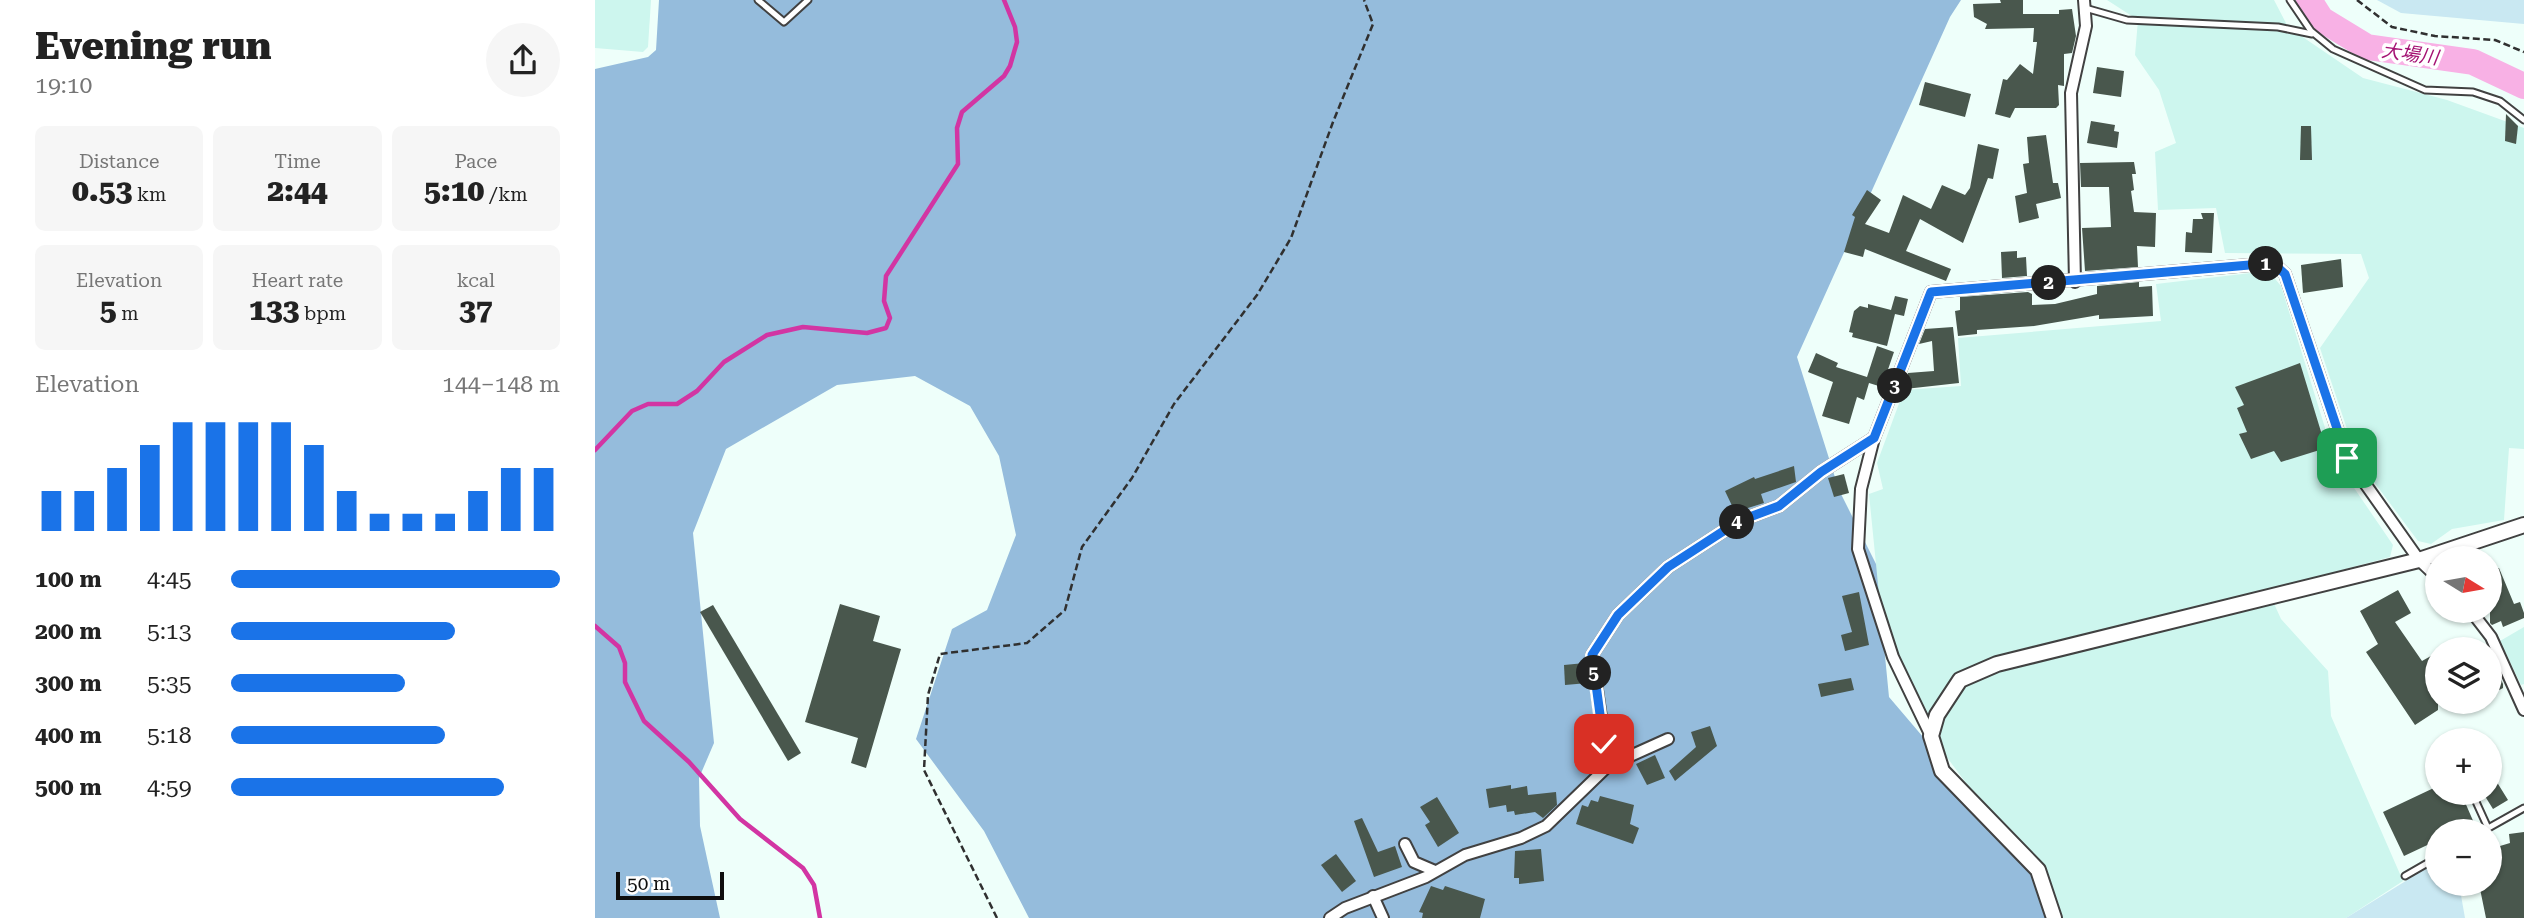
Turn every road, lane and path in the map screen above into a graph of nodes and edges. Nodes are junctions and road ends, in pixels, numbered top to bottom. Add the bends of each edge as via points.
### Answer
1 (758, 0) edge
2 (808, 0) edge
3 (1364, 0) edge
4 (2290, 0) edge
5 (2357, 0) edge
6 (2084, 4) edge
7 (2315, 34) junction
8 (2524, 52) edge
9 (2524, 120) edge
10 (2075, 282) junction
11 (1874, 438) junction
12 (2524, 525) edge
13 (2419, 560) junction
14 (2425, 566) edge
15 (2480, 623) edge
16 (2524, 710) edge
17 (1931, 736) junction
18 (1668, 740) dead end
19 (1608, 766) junction
20 (2524, 808) edge
21 (2502, 821) edge
22 (1405, 844) dead end
23 (2425, 864) edge
24 (1435, 871) junction
25 (2405, 876) dead end
26 (1373, 896) junction
27 (997, 918) edge
28 (1330, 918) edge
29 (1383, 918) edge
30 (2054, 918) edge

1 - 2 lane via 784,22
3 - 27 path via 1373,24 1290,238 1257,295 1174,404 1132,478 1082,547 1065,610 1027,643 940,654 928,695 924,770
4 - 7 lane
5 - 8 path via 2392,27 2435,36 2495,40
6 - 7 lane via 2127,20 2278,27
6 - 10 street via 2086,26 2071,93
7 - 9 lane via 2333,49 2425,90 2473,92 2500,101
10 - 11 street via 1931,292
10 - 13 street via 2273,263 2285,274 2347,458
11 - 17 street via 1861,489 1859,549 1893,657
11 - 19 street via 1779,506 1739,521 1701,543 1618,615 1592,655
12 - 13 street
13 - 14 street
13 - 17 street via 1997,664 1960,680 1937,715
15 - 16 street
17 - 30 street via 1942,771 2038,870
18 - 19 street
19 - 24 street via 1546,826 1465,855
20 - 21 lane
22 - 24 street via 1414,862
23 - 25 lane
24 - 26 street
26 - 28 street
26 - 29 street

